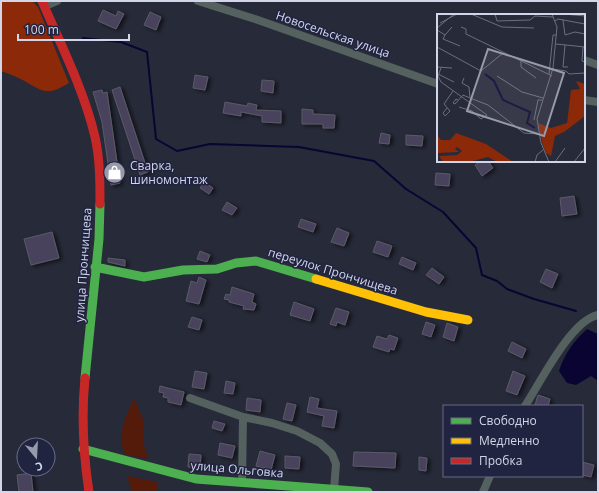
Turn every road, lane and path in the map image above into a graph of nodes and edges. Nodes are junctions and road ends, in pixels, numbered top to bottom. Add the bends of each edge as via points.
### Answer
1 (57, 1) edge
2 (198, 1) edge
3 (44, 3) edge
4 (585, 60) edge
5 (598, 65) edge
6 (437, 84) edge
7 (585, 100) edge
8 (598, 102) edge
9 (95, 267) junction
10 (598, 315) edge
11 (468, 320) dead end
12 (190, 398) dead end
13 (526, 405) edge
14 (243, 417) junction
15 (83, 449) junction
16 (490, 477) edge
17 (242, 483) junction
18 (334, 490) junction
19 (89, 492) edge
20 (368, 492) edge
21 (482, 492) edge

1 - 3 street
2 - 6 street, Новосельская улица
3 - 9 street, улица Прончищева via 86,105 95,138 100,181 99,239
4 - 5 street
7 - 8 street
9 - 11 street, переулок Прончищева via 144,277 183,270 218,269 256,260 406,306
9 - 15 street, улица Прончищева via 82,412
10 - 13 street via 586,319 573,331
12 - 14 street
14 - 17 street
14 - 18 street via 297,431 320,443 332,454 336,464
15 - 17 street, улица Ольговка via 196,479
15 - 19 street, улица Прончищева
16 - 21 street
17 - 18 street, улица Ольговка
18 - 20 street, улица Ольговка

